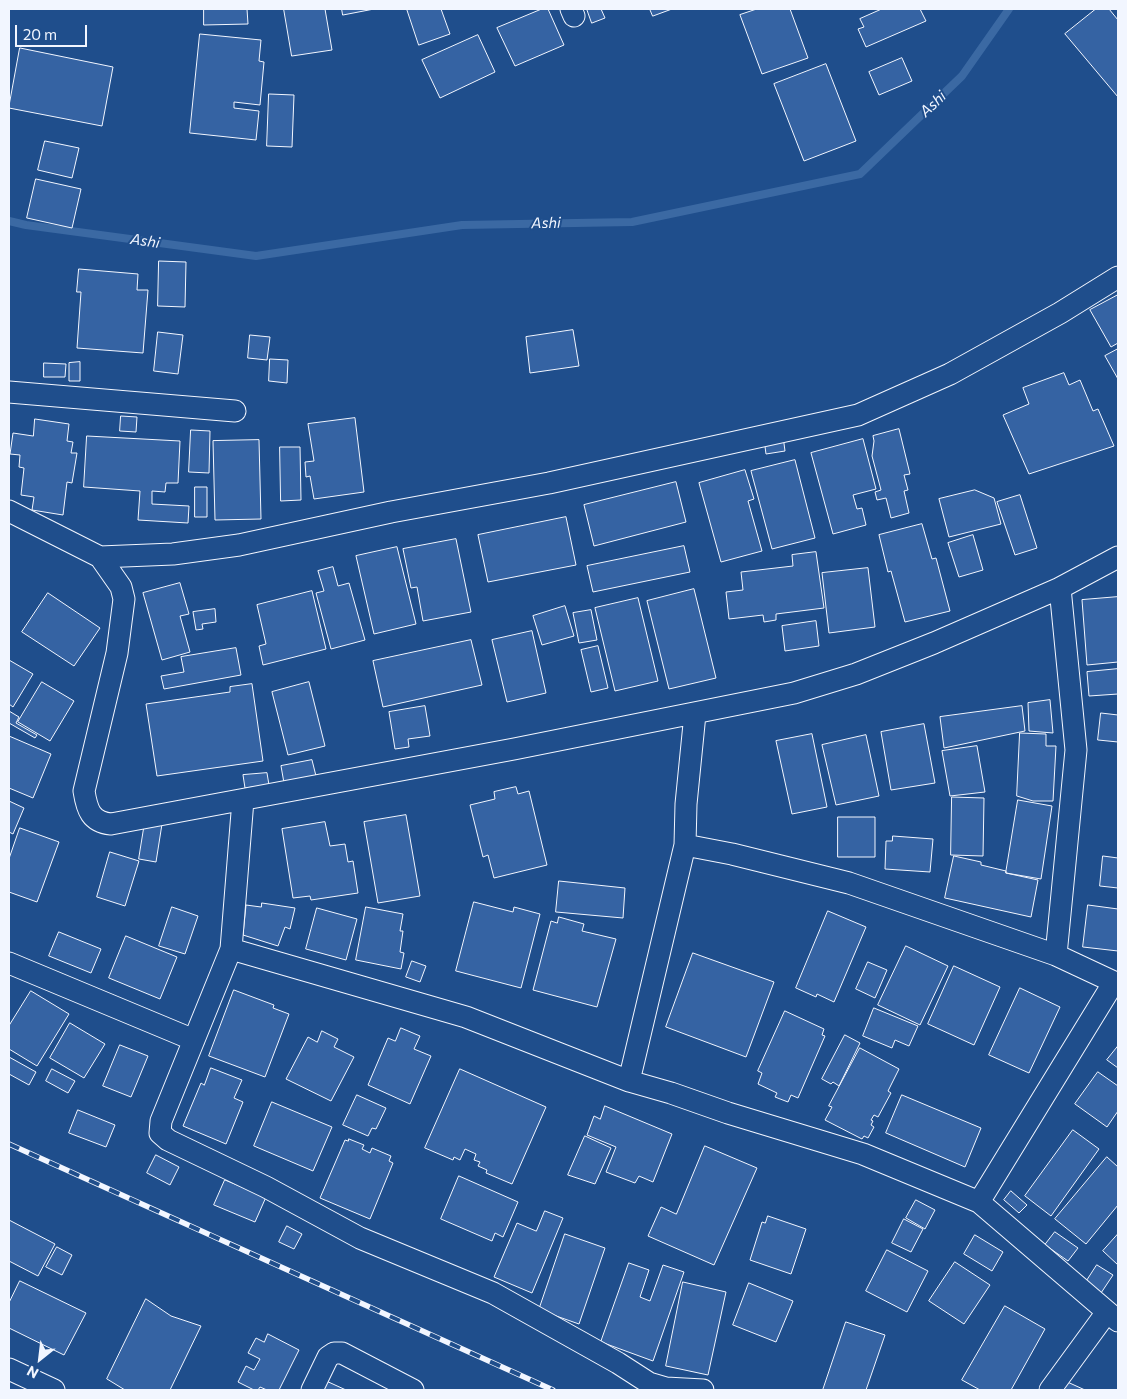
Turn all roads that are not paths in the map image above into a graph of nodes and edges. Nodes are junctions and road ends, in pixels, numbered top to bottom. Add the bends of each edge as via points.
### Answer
1 (1118, 277) edge
2 (9, 392) edge
3 (235, 411) dead end
4 (9, 511) edge
5 (100, 556) junction
6 (1118, 558) edge
7 (1060, 588) junction
8 (694, 714) junction
9 (243, 800) junction
10 (685, 844) junction
11 (231, 949) junction
12 (1056, 955) junction
13 (9, 963) edge
14 (1116, 983) edge
15 (194, 1040) junction
16 (629, 1081) junction
17 (979, 1202) junction
18 (1112, 1316) edge
19 (9, 1370) edge
20 (54, 1390) edge
21 (312, 1390) edge
22 (413, 1390) edge
23 (703, 1390) edge
24 (1050, 1390) edge

1 - 5 street via 950,374 847,418 549,483 239,545 173,554
2 - 3 street
4 - 5 street
5 - 9 street via 121,587 124,599 117,653 84,792 86,805 101,823 111,824
6 - 7 street
7 - 8 street via 856,674 794,693
7 - 12 street via 1076,750
8 - 9 street
8 - 10 street
9 - 11 street
10 - 12 street via 849,883
10 - 16 street
11 - 15 street
11 - 16 street via 466,1017
12 - 14 street
13 - 15 street
14 - 17 street
15 - 23 street via 161,1121 160,1133 168,1140 266,1187 360,1238 493,1293 649,1383 666,1388
16 - 17 street via 863,1154
17 - 18 street
18 - 24 street
19 - 20 street
21 - 22 street via 328,1357 334,1353

